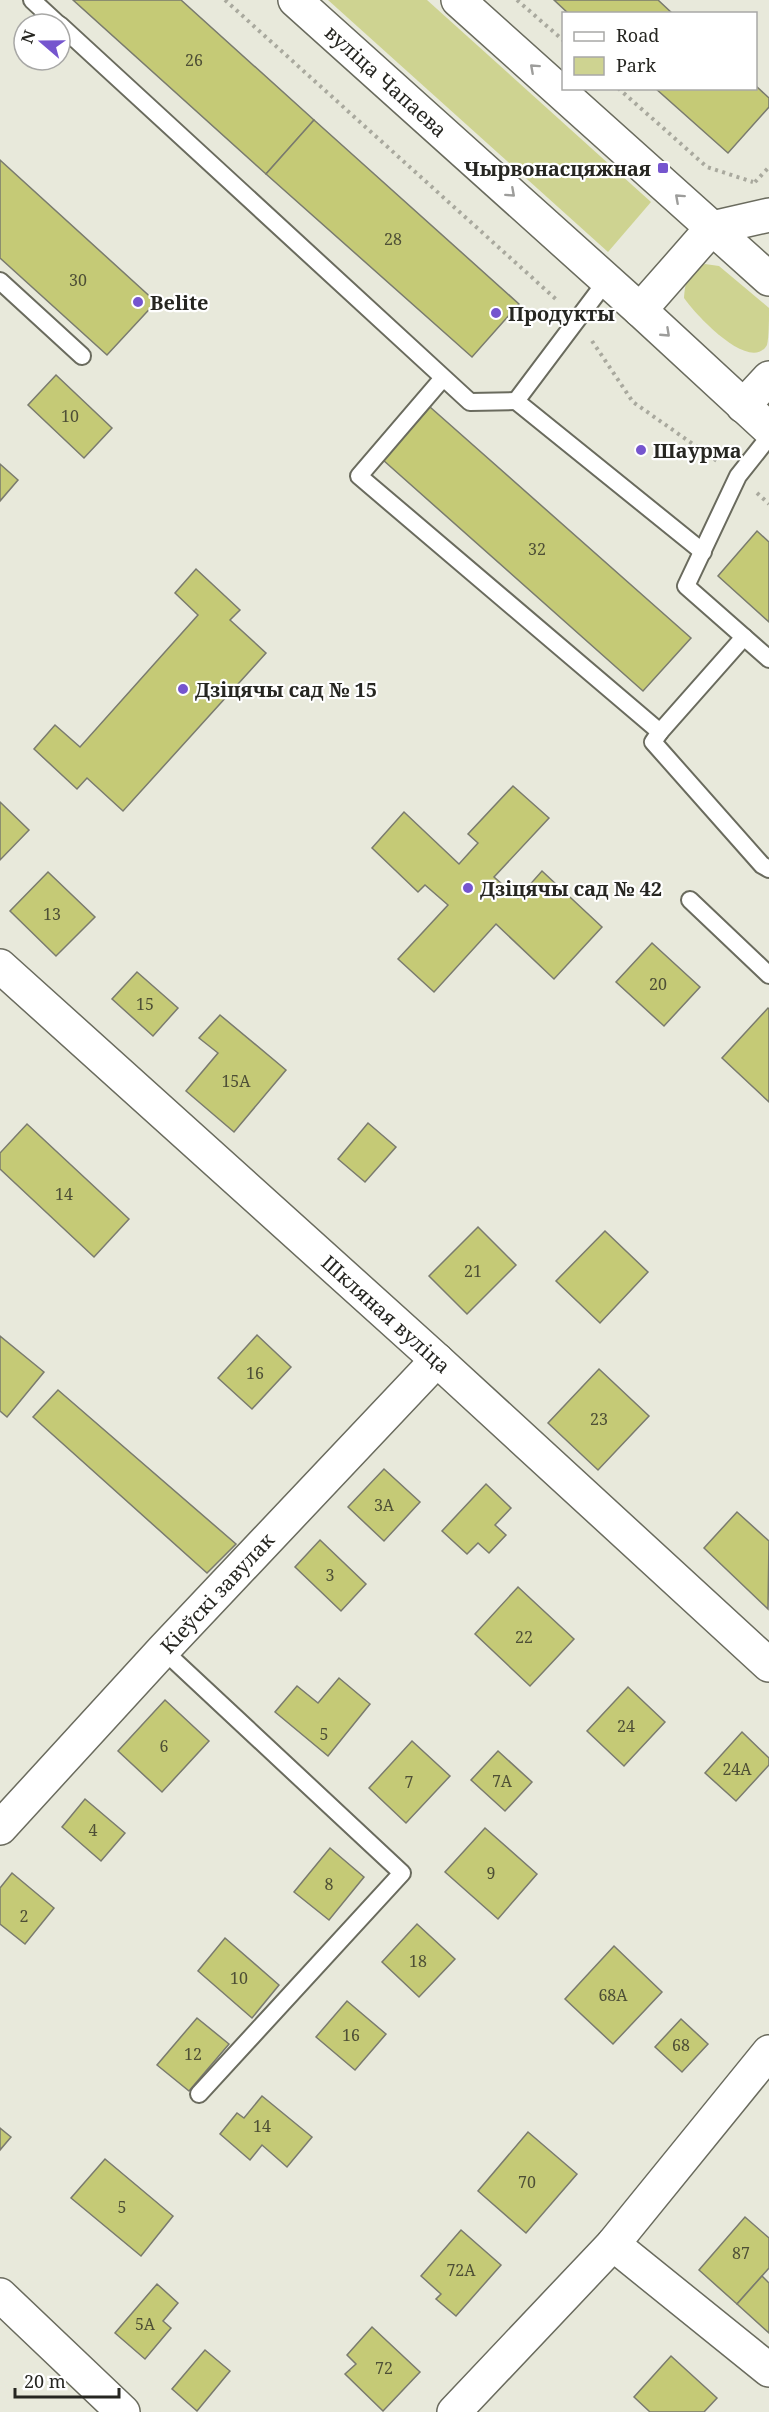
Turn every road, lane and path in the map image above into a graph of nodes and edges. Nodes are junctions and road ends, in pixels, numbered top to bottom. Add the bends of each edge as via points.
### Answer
1 (32, 0) edge
2 (225, 0) edge
3 (295, 0) edge
4 (458, 0) edge
5 (517, 0) edge
6 (45, 12) edge
7 (72, 37) edge
8 (562, 39) edge
9 (620, 90) edge
10 (769, 167) edge
11 (755, 183) junction
12 (765, 202) edge
13 (712, 228) junction
14 (607, 279) junction
15 (769, 279) edge
16 (0, 281) edge
17 (640, 309) junction
18 (576, 318) junction
19 (82, 356) dead end
20 (443, 378) junction
21 (769, 378) edge
22 (516, 401) junction
23 (743, 406) junction
24 (769, 429) edge
25 (769, 437) edge
26 (738, 476) junction
27 (769, 504) edge
28 (703, 552) junction
29 (744, 637) junction
30 (769, 659) edge
31 (660, 732) junction
32 (769, 869) edge
33 (690, 900) dead end
34 (0, 966) edge
35 (769, 975) edge
36 (437, 1360) junction
37 (163, 1650) junction
38 (769, 1665) edge
39 (0, 1828) edge
40 (769, 2052) edge
41 (199, 2094) dead end
42 (613, 2244) junction
43 (4, 2308) edge
44 (769, 2370) edge
45 (123, 2412) edge
46 (454, 2412) edge

1 - 6 lane
2 - 18 path
3 -> 14 street, вуліца Чапаева
13 -> 4 street
5 - 8 path
7 - 20 lane
9 - 11 path via 707,167
10 - 11 path
11 - 12 path
12 - 13 street
13 - 15 street
13 - 17 street
14 - 17 street, вуліца Чапаева
14 - 18 lane
16 - 19 lane
17 -> 23 street, вуліца Чапаева
18 - 22 lane
18 - 26 path via 633,402
20 - 22 lane via 470,402
20 - 31 lane via 359,476
21 - 23 street
22 - 28 lane
23 - 24 street, вуліца Чапаева
25 - 26 lane
26 - 27 path
26 - 28 lane
28 - 29 lane via 686,586
29 - 30 lane
29 - 31 lane
31 - 32 lane via 653,742
33 - 35 lane
34 - 36 street, Шкляная вуліца
36 - 37 street, Кіеўскі завулак
36 - 38 street, Шкляная вуліца
37 - 39 street, Кіеўскі завулак
37 - 41 lane via 402,1873
40 - 42 street
42 - 44 street
42 - 46 street
43 - 45 street

